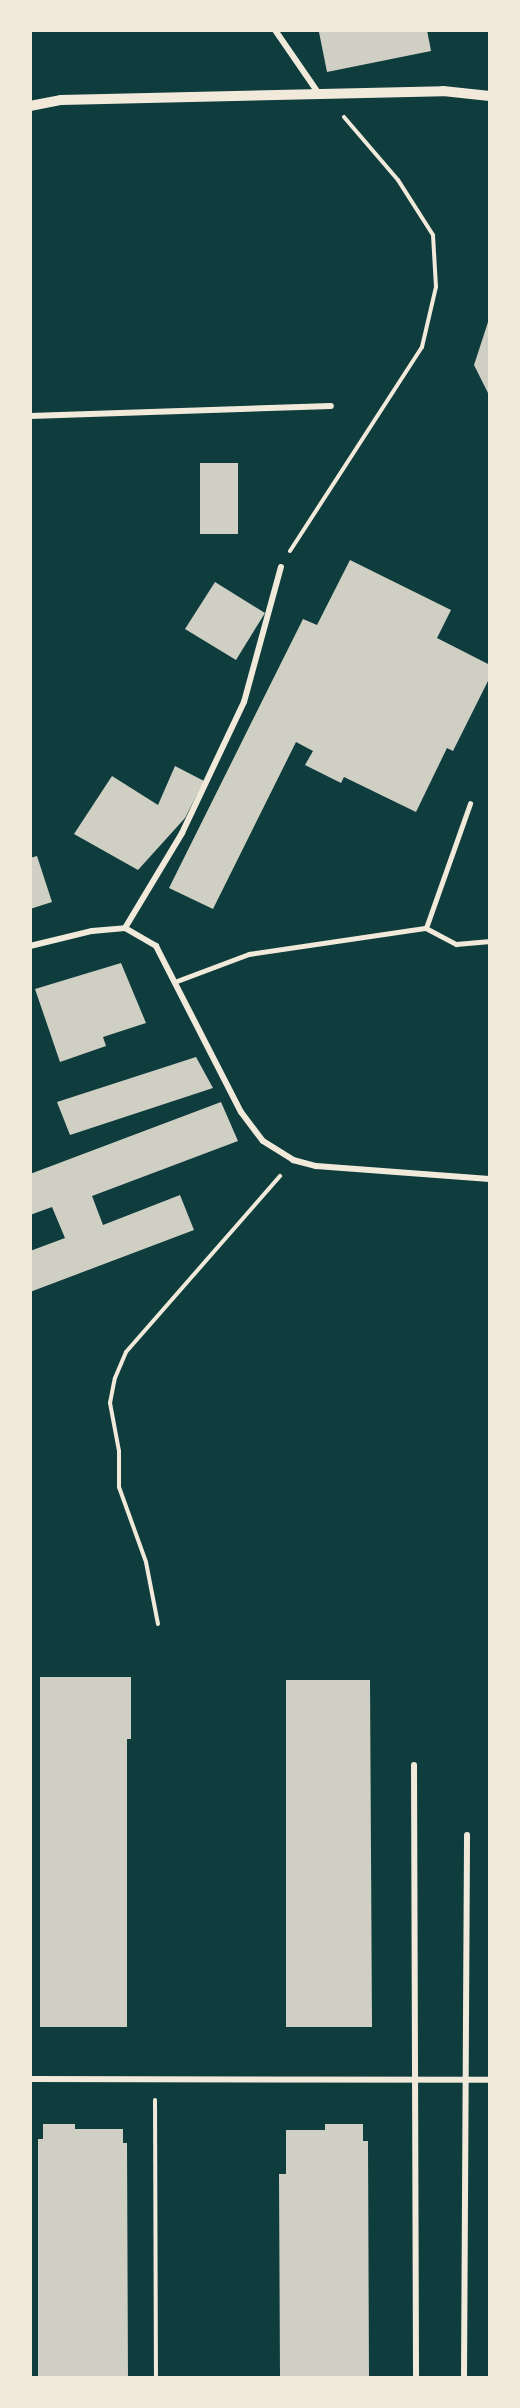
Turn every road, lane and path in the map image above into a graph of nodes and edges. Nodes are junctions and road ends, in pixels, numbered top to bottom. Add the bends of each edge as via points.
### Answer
1 (275, 30) edge
2 (319, 94) junction
3 (490, 96) edge
4 (30, 106) edge
5 (331, 406) dead end
6 (30, 416) edge
7 (281, 567) joint
8 (470, 804) dead end
9 (125, 928) junction
10 (426, 928) junction
11 (490, 941) edge
12 (30, 946) edge
13 (177, 981) junction
14 (293, 1160) junction
15 (490, 1179) edge
16 (158, 1624) dead end
17 (414, 1765) dead end
18 (467, 1835) dead end
19 (30, 2079) edge
20 (155, 2079) junction
21 (415, 2079) junction
22 (467, 2080) junction
23 (490, 2080) edge
24 (156, 2378) edge
25 (416, 2378) edge
26 (464, 2378) edge

1 - 2 street
2 - 3 street via 443,91
2 - 4 street via 61,100
2 - 7 path via 356,128 398,180 434,235 436,287 422,347
5 - 6 street
7 - 9 street via 244,702 182,833
8 - 10 lane
9 - 12 street via 92,931
9 - 13 street via 156,946
10 - 11 lane via 456,944
10 - 13 lane via 249,954
13 - 14 street via 242,1112 263,1141
14 - 15 street via 342,1170
14 - 16 path via 126,1352 115,1378 110,1403 119,1486 146,1562
17 - 21 street
18 - 22 street
19 - 20 street
20 - 21 street
20 - 24 path
21 - 22 street
21 - 25 street
22 - 23 street
22 - 26 street

